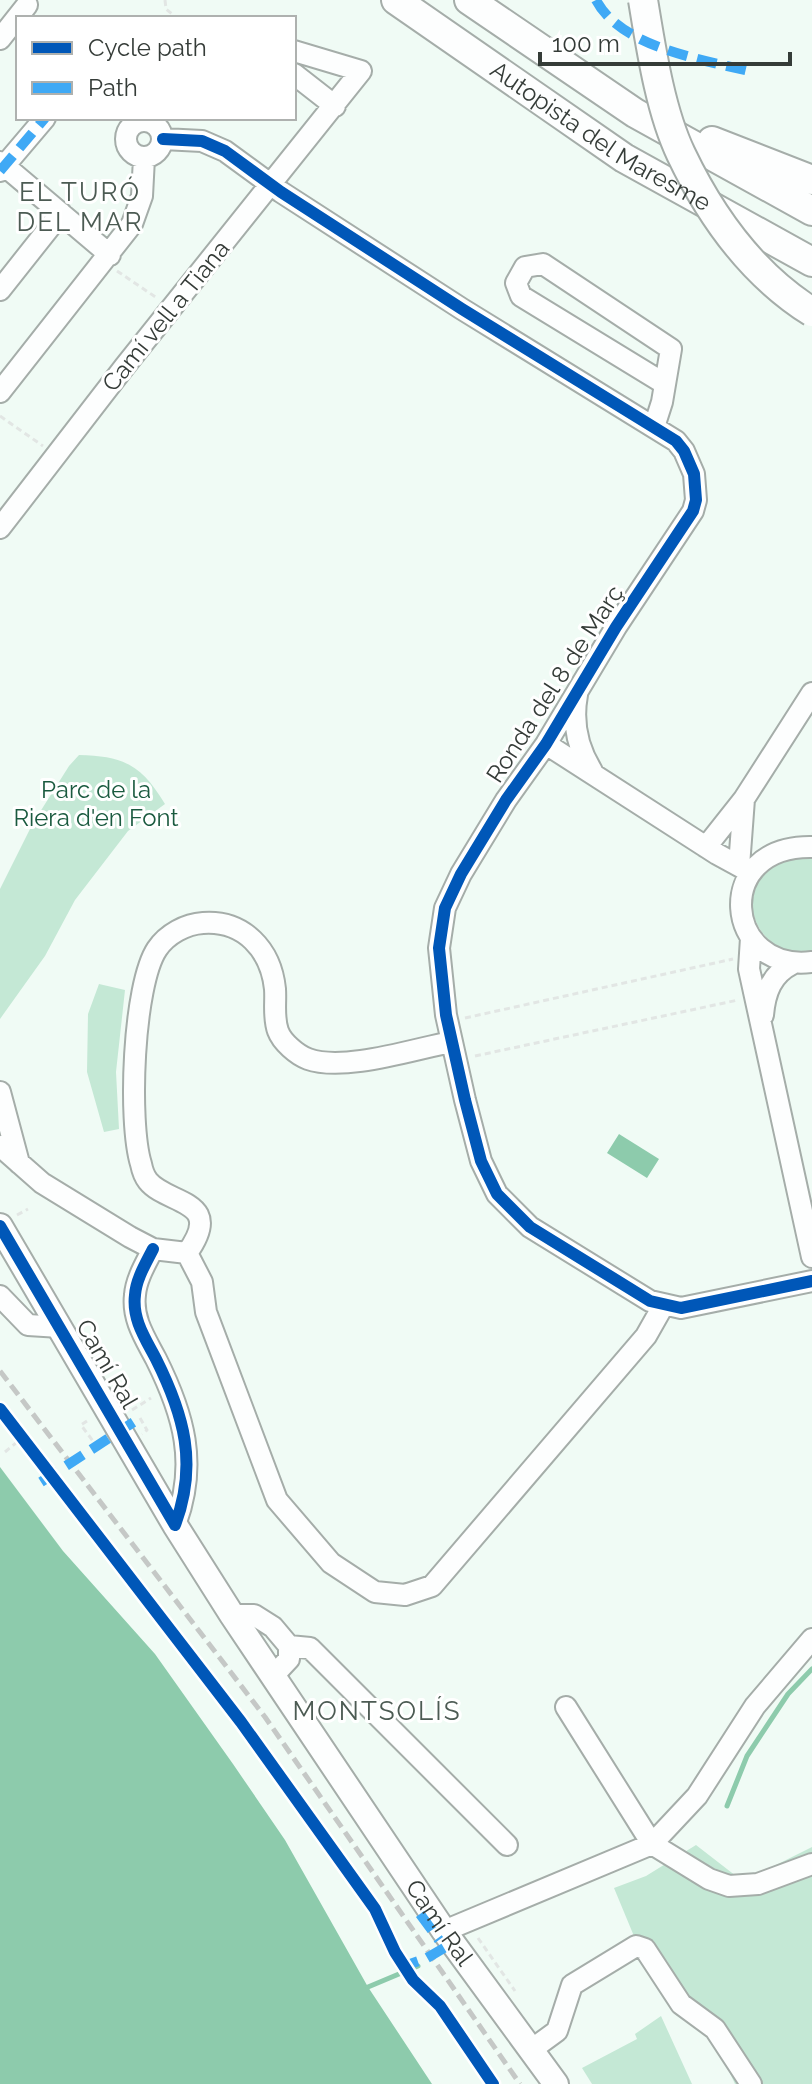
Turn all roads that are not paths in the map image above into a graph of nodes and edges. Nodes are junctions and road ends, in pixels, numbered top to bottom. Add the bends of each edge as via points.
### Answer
1 (396, 0) edge
2 (469, 0) edge
3 (643, 0) edge
4 (16, 22) edge
5 (0, 39) edge
6 (296, 52) edge
7 (296, 76) edge
8 (335, 106) junction
9 (635, 113) junction
10 (43, 120) edge
11 (135, 120) edge
12 (163, 139) junction
13 (144, 158) junction
14 (1, 166) edge
15 (812, 180) edge
16 (272, 185) junction
17 (812, 211) edge
18 (61, 213) junction
19 (107, 259) junction
20 (812, 262) edge
21 (0, 290) edge
22 (812, 312) edge
23 (665, 384) junction
24 (0, 392) edge
25 (654, 427) junction
26 (0, 528) edge
27 (578, 689) junction
28 (812, 693) edge
29 (546, 744) junction
30 (594, 774) junction
31 (744, 799) junction
32 (706, 847) junction
33 (812, 847) edge
34 (744, 869) junction
35 (751, 938) junction
36 (802, 963) edge
37 (762, 1027) junction
38 (451, 1042) junction
39 (1, 1096) edge
40 (0, 1146) edge
41 (19, 1163) junction
42 (6, 1222) edge
43 (153, 1249) junction
44 (187, 1253) junction
45 (812, 1257) edge
46 (812, 1281) edge
47 (35, 1284) junction
48 (1, 1297) edge
49 (663, 1306) junction
50 (60, 1327) junction
51 (175, 1525) junction
52 (232, 1615) junction
53 (812, 1639) edge
54 (289, 1646) junction
55 (274, 1675) junction
56 (566, 1707) dead end
57 (652, 1844) junction
58 (507, 1845) dead end
59 (812, 1864) edge
60 (444, 1931) junction
61 (531, 2050) junction
62 (556, 2084) edge
63 (751, 2084) edge

1 - 20 highway, Autopista del Maresme via 624,158
2 - 9 highway, Autopista del Maresme
3 - 22 highway, bridge via 680,152 716,217 757,270
4 - 5 street
6 - 8 street, Camí vell a Tiana via 361,71
7 - 8 street
8 - 16 street, Camí vell a Tiana
9 - 15 highway
9 - 17 highway, Autopista del Maresme
10 - 14 street
11 - 12 street via 156,124
11 - 13 street via 127,144 134,155
12 - 13 street via 156,153
12 - 16 street, Ronda del 8 de Març via 215,146
13 - 19 street via 137,212
14 - 18 street
16 - 25 street, Ronda del 8 de Març
16 - 26 street, Camí vell a Tiana
18 - 19 street
18 - 21 street
19 - 24 street
23 - 23 street via 521,296 516,283 525,267 543,264 671,349
23 - 25 street
25 - 27 street, Ronda del 8 de Març via 684,451 696,486 693,511
27 - 29 street, Ronda del 8 de Març
27 - 30 street, Ronda del 8 de Març via 576,727
28 - 31 street
29 - 30 street
29 - 38 street, Ronda del 8 de Març via 506,800 445,908 439,967
30 - 32 street
31 - 32 street
31 - 34 street
32 - 34 street
33 - 34 street via 778,851
34 - 35 street via 743,917
35 - 36 street via 762,951
35 - 37 street via 749,969
36 - 37 street via 781,969 767,990
37 - 45 street
38 - 44 street via 347,1063 307,1059 279,1034 270,967 258,944 222,924 199,923 177,931 157,949 147,977 136,1046 135,1114 140,1162 148,1181 188,1203 197,1216 199,1233
38 - 49 street, Ronda del 8 de Març via 481,1161 508,1208 576,1257
39 - 41 street
40 - 41 street
41 - 43 street via 60,1195
42 - 47 main road, Camí Ral
43 - 44 street
43 - 51 street via 137,1287 136,1315 181,1420 188,1476
44 - 49 street via 202,1282 206,1312 277,1500 331,1563 375,1592 405,1595 432,1586 646,1336
46 - 49 street, Ronda del 8 de Març via 699,1306
47 - 48 street
47 - 50 main road, Camí Ral
48 - 50 street via 28,1325
50 - 51 main road, Camí Ral
51 - 52 main road, Camí Ral
52 - 54 street via 254,1615
52 - 55 main road, Camí Ral
53 - 57 street via 755,1706 697,1796
54 - 55 street via 289,1659
54 - 58 street via 310,1648
55 - 60 main road, Camí Ral
56 - 57 street
57 - 59 street via 729,1886 758,1884
57 - 60 street
60 - 61 main road, Camí Ral
61 - 62 main road, Camí Ral
61 - 63 street via 557,2031 572,1985 636,1946 645,1949 681,2004 715,2029

